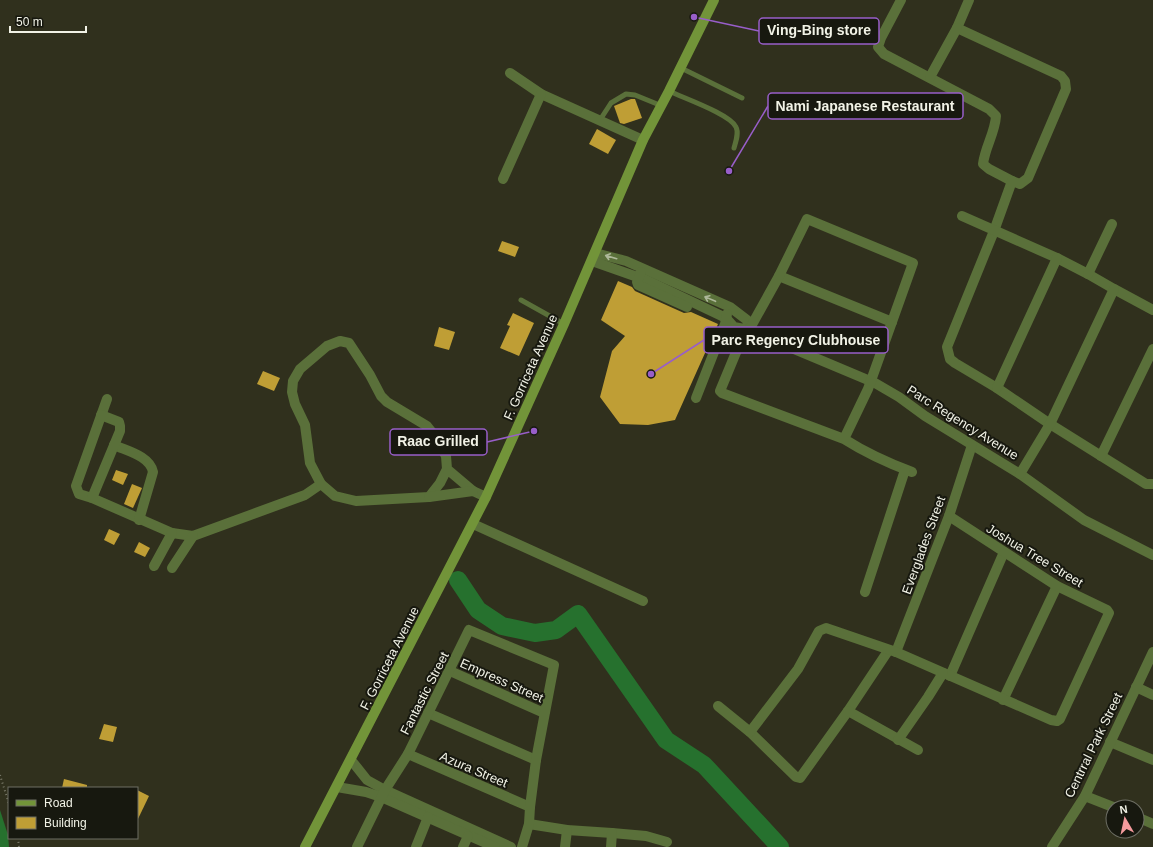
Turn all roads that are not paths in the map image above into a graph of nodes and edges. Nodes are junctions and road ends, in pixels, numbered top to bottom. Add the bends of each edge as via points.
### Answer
1 (714, 0) edge
2 (901, 0) edge
3 (969, 0) edge
4 (957, 28) junction
5 (681, 68) junction
6 (510, 73) dead end
7 (930, 77) junction
8 (669, 91) junction
9 (542, 94) junction
10 (742, 98) dead end
11 (662, 106) junction
12 (600, 120) junction
13 (643, 140) junction
14 (734, 148) dead end
15 (503, 179) dead end
16 (1012, 181) junction
17 (962, 216) dead end
18 (1112, 224) dead end
19 (994, 231) junction
20 (594, 257) junction
21 (1057, 258) junction
22 (640, 273) junction
23 (1088, 274) junction
24 (779, 276) junction
25 (1114, 289) junction
26 (521, 300) dead end
27 (730, 307) junction
28 (1153, 310) edge
29 (726, 321) junction
30 (892, 322) junction
31 (564, 324) junction
32 (749, 330) junction
33 (1153, 349) edge
34 (871, 382) junction
35 (997, 388) junction
36 (696, 398) dead end
37 (107, 399) dead end
38 (101, 415) junction
39 (1050, 424) junction
40 (844, 439) junction
41 (114, 445) junction
42 (972, 445) junction
43 (1101, 456) junction
44 (447, 468) junction
45 (1020, 474) junction
46 (321, 484) junction
47 (1153, 484) edge
48 (473, 492) junction
49 (429, 497) junction
50 (92, 498) junction
51 (486, 498) junction
52 (949, 516) junction
53 (139, 520) junction
54 (473, 524) junction
55 (172, 533) junction
56 (193, 536) junction
57 (1004, 552) junction
58 (1153, 554) edge
59 (154, 566) dead end
60 (172, 568) dead end
61 (1056, 586) junction
62 (865, 592) dead end
63 (643, 601) dead end
64 (892, 652) junction
65 (1153, 652) edge
66 (450, 671) junction
67 (946, 674) junction
68 (1136, 688) junction
69 (1153, 695) edge
70 (1003, 700) junction
71 (718, 706) dead end
72 (848, 711) junction
73 (428, 713) junction
74 (544, 713) junction
75 (750, 732) junction
76 (898, 740) junction
77 (1110, 742) junction
78 (918, 750) dead end
79 (408, 754) junction
80 (351, 760) junction
81 (536, 760) junction
82 (1153, 760) edge
83 (337, 787) junction
84 (383, 794) junction
85 (1085, 796) junction
86 (1105, 804) edge
87 (530, 807) junction
88 (428, 818) junction
89 (529, 824) junction
90 (567, 830) junction
91 (612, 833) junction
92 (468, 836) junction
93 (661, 843) edge
94 (1055, 846) edge
95 (305, 847) edge
96 (358, 847) edge
97 (416, 847) edge
98 (463, 847) edge
99 (495, 847) edge
100 (511, 847) edge
101 (522, 847) edge
102 (565, 847) edge
103 (612, 847) edge

1 - 5 main road, F. Gorriceta Avenue
2 - 7 street via 878,47 884,54
3 - 4 street
4 - 7 street
4 - 16 street via 1061,76 1065,81 1066,89 1028,178 1020,184
5 - 8 main road, F. Gorriceta Avenue
5 - 10 lane
6 - 9 street
7 - 16 street via 989,109 996,116 996,125 983,164
8 - 11 main road, F. Gorriceta Avenue
8 - 14 lane via 721,114 736,125 738,132
9 - 12 street
9 - 15 street
11 - 12 lane via 636,95 626,94 611,103
11 - 13 main road, F. Gorriceta Avenue
12 - 13 street
13 - 20 main road, F. Gorriceta Avenue
16 - 19 street
17 - 19 street
18 - 23 street
19 - 21 street
19 - 35 street via 947,347 951,361
20 - 22 street
20 - 31 main road, F. Gorriceta Avenue
21 - 23 street
21 - 35 street
27 -> 22 street
22 - 29 street, Parc Regency Avenue via 638,285 646,290
23 - 25 street
24 - 30 street
24 - 30 street via 807,219 912,263
24 - 32 street
25 - 28 street
25 - 39 street
26 - 31 lane
27 - 29 street
27 - 32 street via 747,320
29 - 32 street, Parc Regency Avenue via 734,327
29 - 36 street
30 - 34 street
31 - 51 main road, F. Gorriceta Avenue
32 - 34 street, Parc Regency Avenue
32 - 40 street via 742,338 720,391
33 - 43 street
34 - 40 street
34 - 42 street, Parc Regency Avenue via 899,397
35 - 39 street
37 - 38 street
38 - 41 street via 119,422 120,431
38 - 50 street via 76,486 79,494
39 - 43 street
39 - 45 street
40 - 62 street via 877,458 909,471
41 - 50 street
41 - 53 street via 142,458 153,469
42 - 45 street, Parc Regency Avenue
42 - 52 street, Everglades Street
43 - 47 street via 1146,484
44 - 46 street via 446,456 427,426 387,402 349,344 340,341 327,346 300,369 293,381 292,392 305,424 310,463
44 - 48 street
44 - 49 street
45 - 58 street, Parc Regency Avenue via 1084,520
46 - 49 street via 335,496 356,501
46 - 56 street via 305,495
48 - 49 street
48 - 51 street
50 - 53 street
51 - 54 main road, F. Gorriceta Avenue
52 - 57 street, Joshua Tree Street
52 - 64 street, Everglades Street
53 - 55 street
54 - 63 street
54 - 80 main road, F. Gorriceta Avenue
55 - 56 street
55 - 59 street
56 - 60 street
57 - 61 street, Joshua Tree Street
57 - 67 street
61 - 70 street
61 - 70 street, Joshua Tree Street via 1109,613 1061,718 1058,721 1051,720
64 - 67 street
64 - 72 street, Everglades Street
64 - 75 street via 824,628 818,633 798,669
65 - 68 street, Centrral Park Street
66 - 73 street, Fantastic Street
66 - 74 street, Empress Street
66 - 74 street, Fantastic Street via 469,630 554,665
67 - 70 street
67 - 76 street
68 - 69 street
68 - 77 street, Centrral Park Street
71 - 75 street
72 - 75 street, Everglades Street via 799,778
72 - 76 street
73 - 79 street, Fantastic Street
73 - 81 street
74 - 81 street
76 - 78 street
77 - 82 street
77 - 85 street, Centrral Park Street
79 - 84 street, Fantastic Street
79 - 87 street, Azura Street
80 - 83 main road, F. Gorriceta Avenue
80 - 84 street
81 - 87 street
83 - 84 street
83 - 95 main road, F. Gorriceta Avenue
84 - 88 street
84 - 96 street, Fantastic Street
84 - 100 street
85 - 86 street
85 - 94 street, Centrral Park Street
87 - 89 street
88 - 92 street
88 - 97 street
89 - 90 street
89 - 101 street
90 - 91 street
90 - 102 street
91 - 93 street via 646,836
91 - 103 street
92 - 98 street
92 - 99 street

